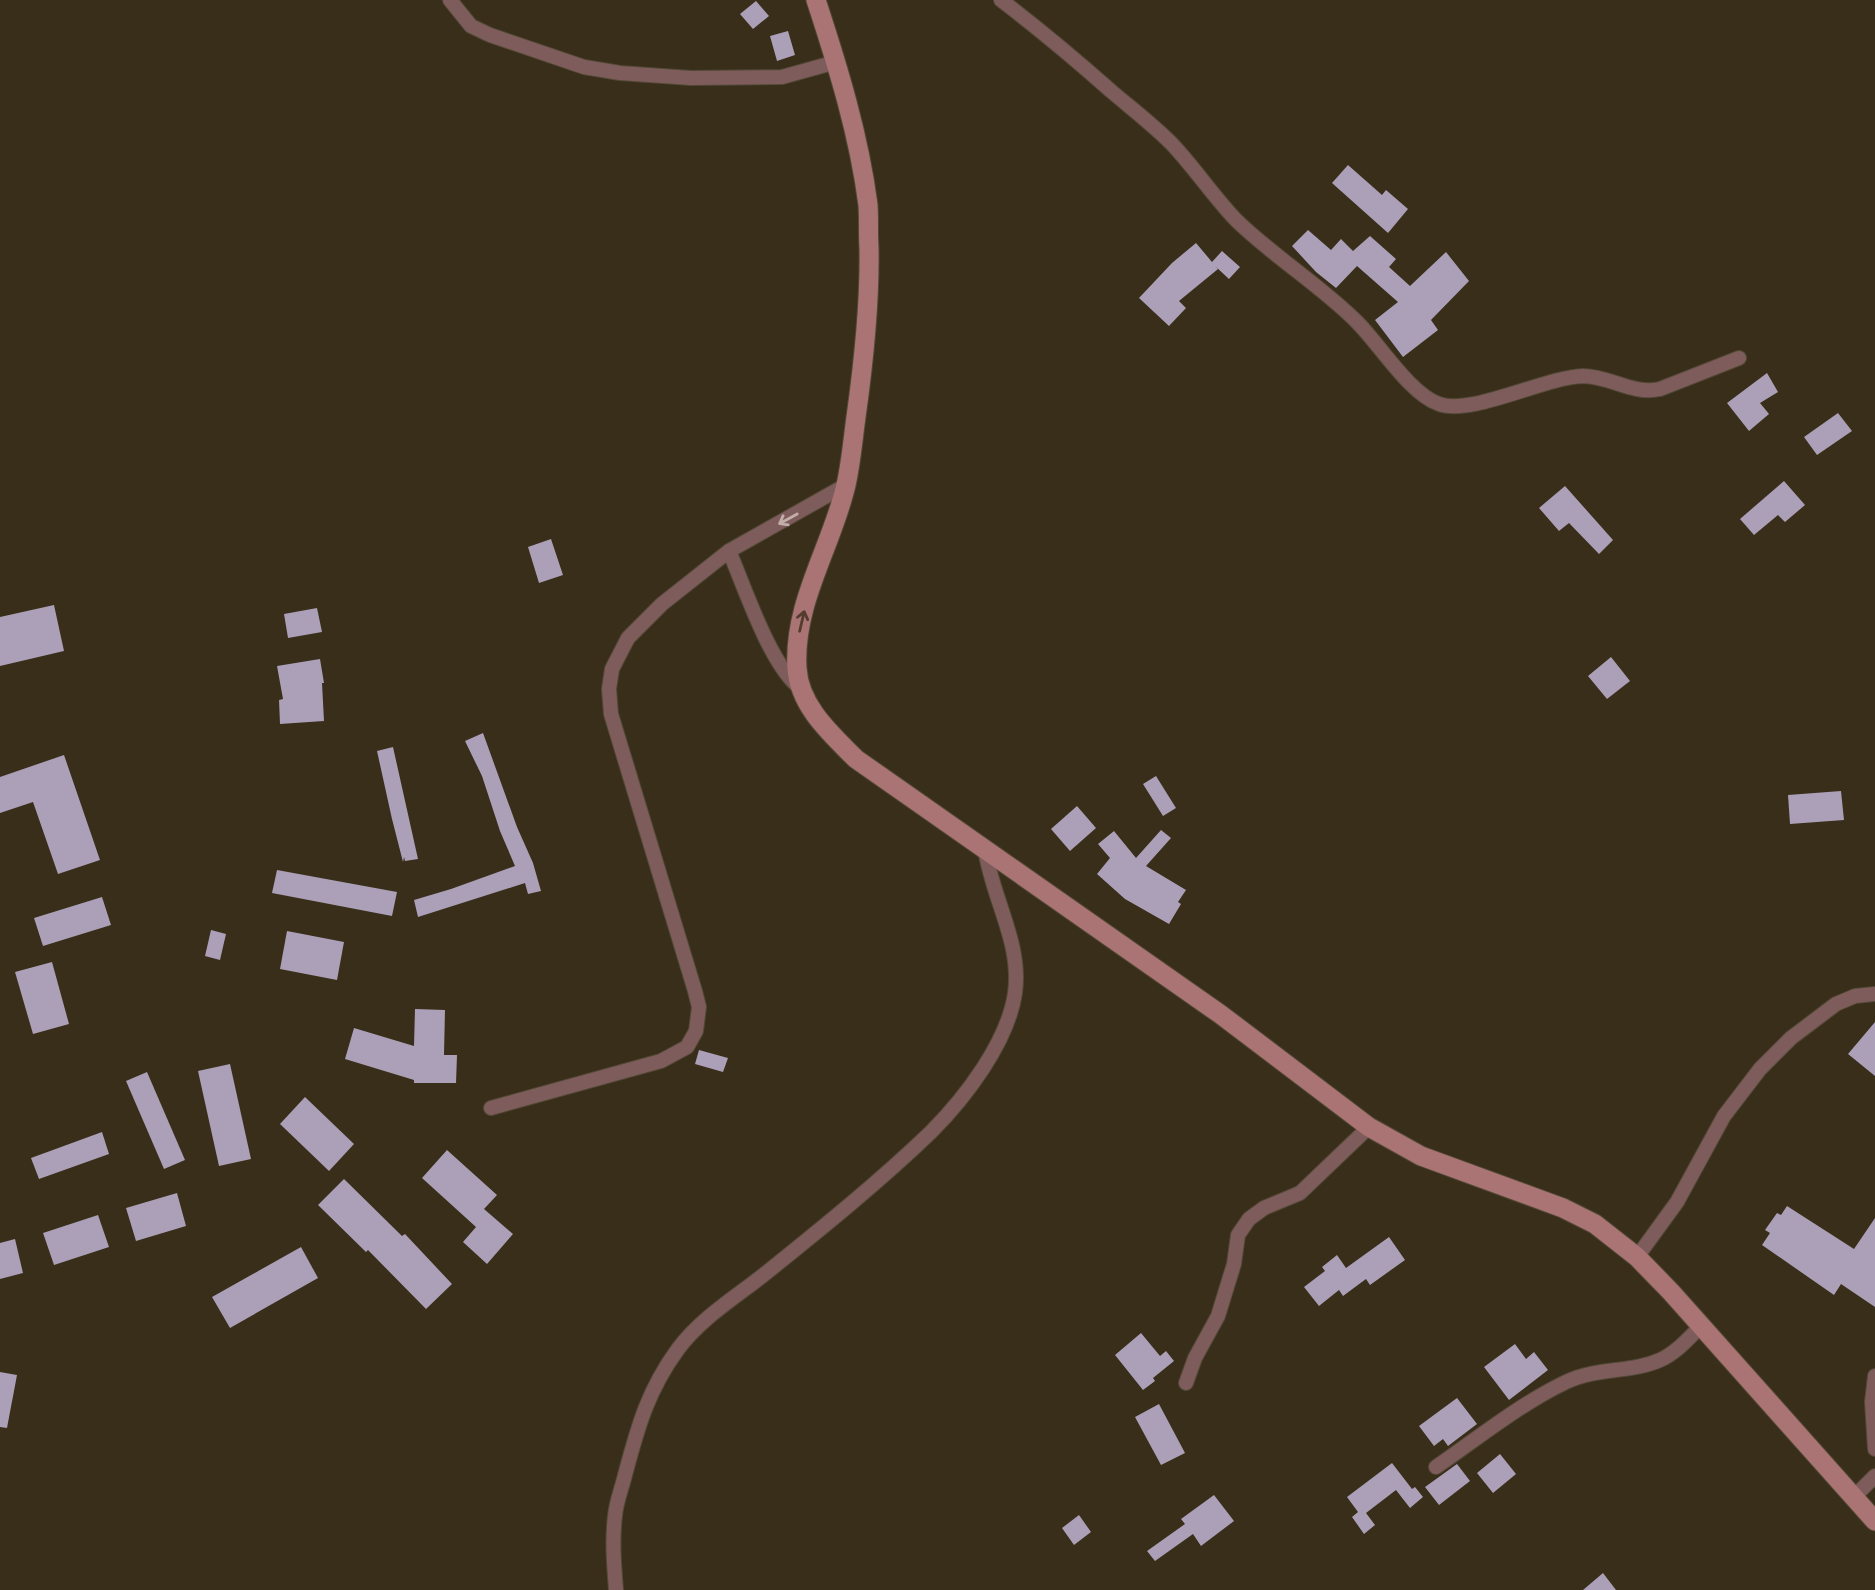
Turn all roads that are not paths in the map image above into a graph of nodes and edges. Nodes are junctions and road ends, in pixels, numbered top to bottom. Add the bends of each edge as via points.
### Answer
1 (450, 0) edge
2 (816, 0) edge
3 (1001, 0) edge
4 (836, 62) junction
5 (1739, 358) dead end
6 (846, 485) junction
7 (729, 551) junction
8 (800, 688) junction
9 (985, 849) junction
10 (1875, 994) edge
11 (491, 1108) dead end
12 (1369, 1127) junction
13 (1637, 1257) junction
14 (1701, 1326) junction
15 (1875, 1376) edge
16 (1186, 1383) dead end
17 (1875, 1449) edge
18 (1436, 1467) dead end
19 (1875, 1476) edge
20 (1854, 1497) junction
21 (1875, 1521) edge
22 (616, 1590) edge

1 - 4 street via 471,26 490,36 584,67 620,73 782,77
2 - 4 street
3 - 5 street via 1169,141 1235,218 1358,323 1406,379 1440,405 1464,405 1584,376 1648,392
4 - 6 street via 857,140 868,208 864,358
6 -> 7 street
8 -> 6 street via 797,640
7 - 8 street via 777,661
7 - 11 street via 662,604 628,638 612,669 609,689 611,714 695,991 696,1031 687,1047 661,1060
8 - 9 street via 829,732 856,759
9 - 12 street via 1220,1014
9 - 22 street via 1016,960 1015,994 1004,1029 983,1071 950,1113 839,1214 701,1324 654,1384 615,1513 612,1554
10 - 13 street via 1836,1004 1760,1069 1724,1116 1677,1202
12 - 13 street via 1421,1156 1563,1208 1595,1224
12 - 16 street via 1300,1194 1249,1219 1238,1235 1218,1316
13 - 14 street
14 - 18 street via 1662,1360 1593,1371 1566,1382
14 - 20 street
15 - 17 street
19 - 20 street
20 - 21 street

